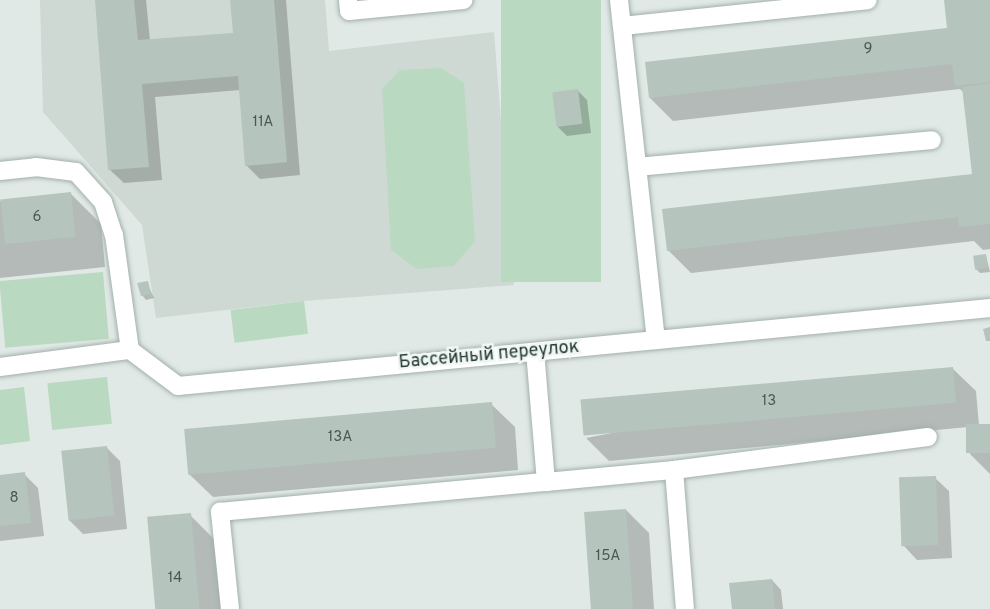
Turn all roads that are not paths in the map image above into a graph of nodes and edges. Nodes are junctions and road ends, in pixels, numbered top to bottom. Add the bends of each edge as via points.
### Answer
1 (348, 0) edge
2 (463, 0) edge
3 (619, 0) edge
4 (868, 0) edge
5 (622, 26) junction
6 (932, 140) dead end
7 (637, 167) junction
8 (0, 171) edge
9 (990, 308) edge
10 (656, 340) junction
11 (130, 350) junction
12 (535, 352) junction
13 (0, 367) edge
14 (928, 437) dead end
15 (674, 470) junction
16 (546, 482) junction
17 (230, 609) edge
18 (685, 609) edge

1 - 2 street via 349,11
3 - 5 street
4 - 5 street
5 - 7 street
6 - 7 street
7 - 10 street
8 - 11 street via 36,167 76,172 103,202 114,235
9 - 10 street, Бассейный переулок
10 - 12 street, Бассейный переулок
11 - 12 street, Бассейный переулок via 178,386
11 - 13 street
12 - 16 street
14 - 15 street
15 - 16 street
15 - 18 street
16 - 17 street via 220,512

